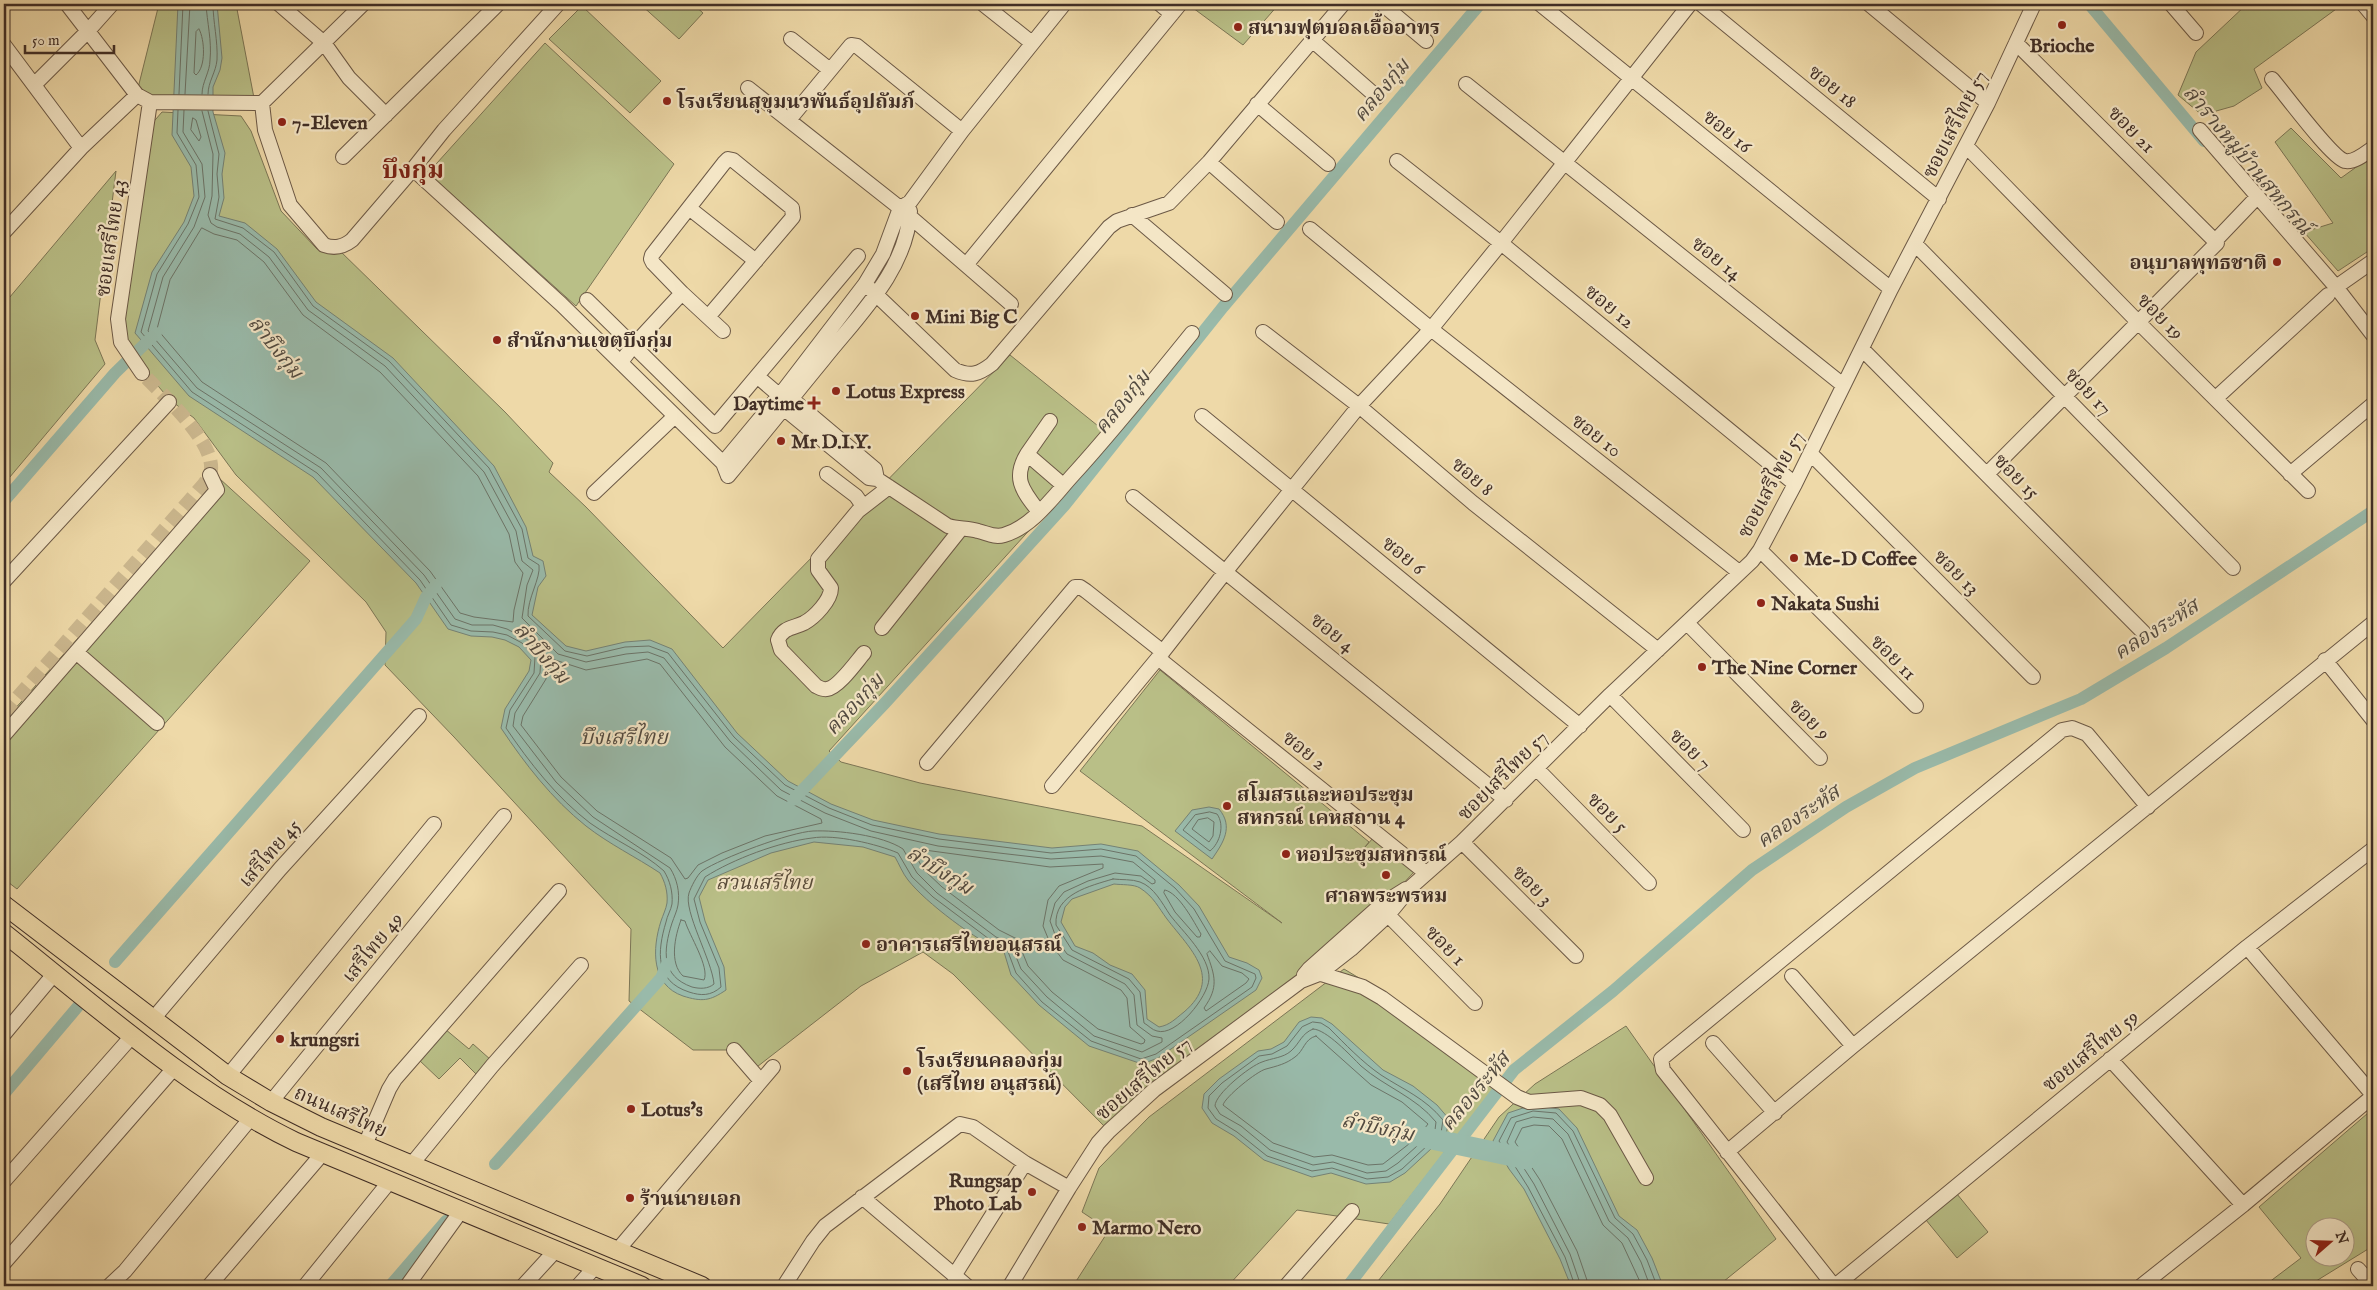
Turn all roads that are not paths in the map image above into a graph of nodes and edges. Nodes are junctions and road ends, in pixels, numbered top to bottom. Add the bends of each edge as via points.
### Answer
1 (67, 4) edge
2 (112, 4) edge
3 (279, 4) edge
4 (363, 4) edge
5 (498, 4) edge
6 (558, 4) edge
7 (983, 4) edge
8 (1064, 4) edge
9 (1160, 4) edge
10 (1343, 4) edge
11 (1382, 4) edge
12 (1540, 4) edge
13 (1690, 4) edge
14 (1702, 4) edge
15 (1869, 4) edge
16 (2034, 4) edge
17 (2171, 4) edge
18 (2363, 4) edge
19 (1176, 9) edge
20 (2373, 16) edge
21 (87, 32) junction
22 (2196, 33) dead end
23 (791, 39) dead end
24 (1312, 40) junction
25 (1426, 41) dead end
26 (324, 43) junction
27 (1032, 43) junction
28 (2016, 43) junction
29 (4, 45) edge
30 (830, 70) junction
31 (1631, 77) junction
32 (2272, 79) dead end
33 (1466, 84) dead end
34 (34, 85) junction
35 (748, 88) dead end
36 (137, 95) junction
37 (1377, 96) dead end
38 (150, 102) junction
39 (262, 103) junction
40 (1988, 103) junction
41 (1257, 104) junction
42 (386, 115) junction
43 (788, 120) junction
44 (2200, 130) dead end
45 (962, 131) junction
46 (1966, 146) junction
47 (81, 148) junction
48 (2373, 148) edge
49 (343, 157) dead end
50 (1397, 161) dead end
51 (1209, 162) junction
52 (1565, 163) junction
53 (1328, 164) dead end
54 (413, 169) junction
55 (1938, 199) junction
56 (2254, 200) junction
57 (689, 208) junction
58 (906, 209) junction
59 (1132, 215) junction
60 (1277, 222) dead end
61 (1310, 229) dead end
62 (4, 232) edge
63 (2216, 242) junction
64 (1501, 243) junction
65 (1915, 244) junction
66 (858, 256) dead end
67 (756, 261) junction
68 (2373, 261) edge
69 (966, 265) junction
70 (865, 284) junction
71 (1891, 289) junction
72 (2332, 291) junction
73 (682, 293) junction
74 (1225, 294) dead end
75 (876, 295) junction
76 (587, 300) dead end
77 (1011, 304) dead end
78 (708, 317) junction
79 (2138, 322) junction
80 (1431, 329) junction
81 (723, 331) dead end
82 (1262, 332) dead end
83 (1192, 333) dead end
84 (2373, 335) edge
85 (633, 346) junction
86 (1862, 349) junction
87 (816, 358) junction
88 (621, 362) junction
89 (142, 373) tunnel mouth
90 (758, 377) junction
91 (1843, 385) junction
92 (2064, 395) junction
93 (2216, 398) junction
94 (783, 399) junction
95 (169, 402) dead end
96 (2373, 404) edge
97 (1359, 406) junction
98 (676, 416) junction
99 (1202, 416) dead end
100 (1050, 421) dead end
101 (1810, 453) junction
102 (1027, 454) junction
103 (827, 474) dead end
104 (1987, 474) junction
105 (2290, 474) junction
106 (210, 475) dead end
107 (1795, 484) junction
108 (1063, 485) junction
109 (890, 487) junction
110 (1292, 490) junction
111 (2308, 491) dead end
112 (594, 493) dead end
113 (1133, 497) dead end
114 (863, 506) junction
115 (1039, 512) junction
116 (960, 530) junction
117 (1760, 550) junction
118 (2233, 568) dead end
119 (1226, 570) junction
120 (1739, 572) junction
121 (4, 581) edge
122 (1687, 623) junction
123 (2373, 623) edge
124 (882, 628) dead end
125 (2144, 633) dead end
126 (1658, 650) junction
127 (76, 652) junction
128 (864, 653) dead end
129 (1161, 655) junction
130 (2325, 660) junction
131 (2033, 677) dead end
132 (1610, 695) junction
133 (1916, 706) dead end
134 (419, 716) dead end
135 (2373, 720) edge
136 (157, 723) dead end
137 (1580, 726) junction
138 (4, 736) edge
139 (1820, 758) dead end
140 (928, 763) dead end
141 (1537, 769) junction
142 (1052, 786) dead end
143 (1506, 800) junction
144 (2148, 807) junction
145 (504, 816) dead end
146 (434, 824) dead end
147 (1743, 830) dead end
148 (1462, 842) junction
149 (2373, 849) edge
150 (1426, 872) junction
151 (1649, 883) dead end
152 (1411, 887) junction
153 (559, 891) dead end
154 (4, 905) edge
155 (1388, 914) junction
156 (4, 934) edge
157 (2247, 947) junction
158 (1576, 956) dead end
159 (581, 965) dead end
160 (1314, 971) junction
161 (55, 974) junction
162 (1792, 976) dead end
163 (1475, 1003) dead end
164 (153, 1019) junction
165 (4, 1034) edge
166 (133, 1035) junction
167 (1713, 1043) dead end
168 (1853, 1046) junction
169 (734, 1050) dead end
170 (2110, 1059) junction
171 (175, 1067) junction
172 (773, 1067) dead end
173 (228, 1076) junction
174 (760, 1080) junction
175 (2372, 1099) edge
176 (271, 1102) junction
177 (1775, 1113) junction
178 (250, 1119) junction
179 (364, 1145) junction
180 (1727, 1152) junction
181 (323, 1153) junction
182 (1025, 1162) junction
183 (411, 1165) junction
184 (1646, 1178) dead end
185 (4, 1181) edge
186 (390, 1181) junction
187 (1069, 1188) junction
188 (862, 1196) junction
189 (2243, 1205) junction
190 (461, 1211) junction
191 (1352, 1211) dead end
192 (556, 1250) junction
193 (616, 1252) junction
194 (4, 1263) edge
195 (595, 1266) junction
196 (2358, 1269) dead end
197 (954, 1276) junction
198 (110, 1286) edge
199 (209, 1286) edge
200 (305, 1286) edge
201 (407, 1286) edge
202 (523, 1286) edge
203 (578, 1286) edge
204 (642, 1286) edge
205 (702, 1286) edge
206 (784, 1286) edge
207 (967, 1286) edge
208 (1010, 1286) edge
209 (1286, 1286) edge
210 (1834, 1286) edge
211 (2141, 1286) edge
212 (2373, 1286) edge

1 - 21 street
2 - 21 street
3 - 26 street
4 - 26 street
5 - 42 street
6 - 54 street
7 - 27 street
8 - 27 street
9 - 19 street
10 - 24 street
11 - 25 street
12 - 31 street, ซอย 16
13 - 31 street
14 - 55 street, ซอย 18
15 - 40 street
16 - 28 street, ซอยเสรีไทย 57
17 - 22 street
18 - 20 street
19 - 69 street
21 - 34 street
21 - 36 street
23 - 30 street
24 - 37 street
24 - 41 street
26 - 39 street
26 - 42 street via 349,78
27 - 45 street
28 - 40 street, ซอยเสรีไทย 57
28 - 63 street, ซอย 21
29 - 34 street
30 - 43 street
30 - 45 street via 851,45 857,46
31 - 52 street
31 - 71 street, ซอย 16
32 - 48 street via 2339,158 2347,162
33 - 52 street, ซอย 14
34 - 47 street
35 - 43 street
36 - 38 street
36 - 47 street
38 - 39 street
38 - 89 street, ซอยเสรีไทย 43 via 118,319 121,342
39 - 54 street via 266,130 290,205 330,247 344,246 352,240
40 - 46 street, ซอยเสรีไทย 57
41 - 51 street
41 - 53 street
42 - 49 street
43 - 58 street
44 - 56 street
45 - 58 street
46 - 55 street, ซอยเสรีไทย 57
46 - 79 street, ซอย 19
47 - 62 street
50 - 64 street, ซอย 12
51 - 59 street via 1169,202
51 - 60 street
52 - 64 street
52 - 91 street, ซอย 14
54 - 88 street
55 - 65 street, ซอยเสรีไทย 57
56 - 63 street
56 - 72 street
57 - 67 street
57 - 67 street via 724,162 737,162 794,212
57 - 73 street via 651,259
58 - 69 street
58 - 70 street
58 - 75 street via 895,262
59 - 74 street
59 - 75 street via 1109,227 992,364 980,373 966,375 955,370
61 - 80 street, ซอย 10
63 - 79 street
64 - 80 street
64 - 107 street, ซอย 12
65 - 71 street, ซอยเสรีไทย 57
65 - 92 street, ซอย 17
66 - 90 street
67 - 78 street
68 - 72 street
69 - 77 street
70 - 75 street
70 - 87 street
71 - 86 street, ซอยเสรีไทย 57
72 - 84 street
72 - 93 street
73 - 78 street
73 - 85 street
75 - 87 street
76 - 85 street
78 - 81 street
79 - 92 street
79 - 93 street, ซอย 19
80 - 97 street
80 - 120 street, ซอย 10
82 - 97 street, ซอย 8
83 - 108 street via 1116,427
85 - 88 street
85 - 90 street via 712,426 718,425
86 - 91 street, ซอยเสรีไทย 57
86 - 104 street, ซอย 15
87 - 94 street
88 - 98 street
90 - 94 street
91 - 101 street, ซอยเสรีไทย 57
92 - 104 street
92 - 118 street, ซอย 17
93 - 105 street, ซอย 19
94 - 98 street via 726,469
94 - 109 street via 868,478
95 - 121 street
96 - 105 street
97 - 110 street
97 - 126 street, ซอย 8 via 1472,503
98 - 112 street
99 - 110 street, ซอย 6
100 - 102 street
101 - 107 street, ซอยเสรีไทย 57
101 - 131 street, ซอย 13
102 - 108 street
102 - 115 street via 1018,475 1026,495
103 - 114 street via 856,496
104 - 125 street, ซอย 15
105 - 111 street, ซอย 19
106 - 127 street via 217,490
107 - 117 street, ซอยเสรีไทย 57
108 - 115 street
109 - 114 street
109 - 116 street via 948,526
110 - 119 street
110 - 137 street, ซอย 6
113 - 119 street, ซอย 4
114 - 128 street via 818,559 818,570 831,588 829,599 810,619 786,630 778,640 781,650 816,686 829,690
115 - 116 street via 1003,536
116 - 124 street
117 - 120 street, ซอยเสรีไทย 57
117 - 133 street, ซอย 11
119 - 129 street
119 - 143 street, ซอย 4
120 - 122 street, ซอยเสรีไทย 57
122 - 126 street, ซอยเสรีไทย 57
122 - 139 street, ซอย 9
123 - 130 street
126 - 132 street, ซอยเสรีไทย 57
127 - 136 street
127 - 138 street
129 - 140 street, ซอย 2 via 1086,591 1075,588
129 - 142 street
129 - 150 street, ซอย 2
130 - 135 street
130 - 144 street
132 - 137 street, ซอยเสรีไทย 57
132 - 147 street, ซอย 7
134 - 164 street, เสรีไทย 45 via 280,869
137 - 141 street, ซอยเสรีไทย 57
141 - 143 street, ซอยเสรีไทย 57
141 - 151 street, ซอย 5
143 - 148 street, ซอยเสรีไทย 57
144 - 168 street
144 - 180 street via 2087,734 2072,728 2062,730 2004,776 1661,1059 1663,1070
145 - 176 street, เสรีไทย 49
146 - 173 street
148 - 150 street, ซอยเสรีไทย 57
148 - 158 street, ซอย 3
149 - 157 street, ซอยเสรีไทย 59
150 - 152 street, ซอยเสรีไทย 57
152 - 155 street, ซอยเสรีไทย 57
152 - 160 street, ซอยเสรีไทย 57 via 1382,904
153 - 179 street via 395,1080
154 - 164 main road, ถนนเสรีไทย
155 - 160 street, ซอยเสรีไทย 57 via 1345,955
155 - 163 street, ซอย 1
156 - 161 main road
157 - 170 street, ซอยเสรีไทย 59
157 - 175 street
159 - 183 street
160 - 184 street via 1363,987 1382,998 1518,1097 1529,1102 1581,1098 1600,1105 1610,1115
160 - 187 street, ซอยเสรีไทย 57 via 1122,1117 1098,1143
161 - 165 street
161 - 166 main road
162 - 168 street
164 - 173 main road, ถนนเสรีไทย
166 - 171 main road
166 - 185 street
167 - 177 street
168 - 177 street
169 - 174 street
170 - 189 street
170 - 210 street, ซอยเสรีไทย 59
171 - 178 main road
171 - 194 street
172 - 174 street
173 - 176 main road, ถนนเสรีไทย
174 - 193 street
175 - 189 street
176 - 179 main road, ถนนเสรีไทย
177 - 180 street
178 - 181 main road
178 - 198 street
179 - 183 main road, ถนนเสรีไทย
180 - 210 street
181 - 186 main road
181 - 199 street
182 - 187 street
182 - 188 street via 973,1127 960,1124
182 - 197 street
183 - 193 main road, ถนนเสรีไทย
186 - 190 main road
186 - 200 street
187 - 208 street, ซอยเสรีไทย 57
188 - 197 street
188 - 206 street via 825,1226
189 - 211 street
190 - 192 main road
190 - 201 street
191 - 209 street
192 - 195 main road
192 - 202 street
193 - 205 main road, ถนนเสรีไทย
195 - 203 street
195 - 204 main road
196 - 212 street
197 - 207 street

